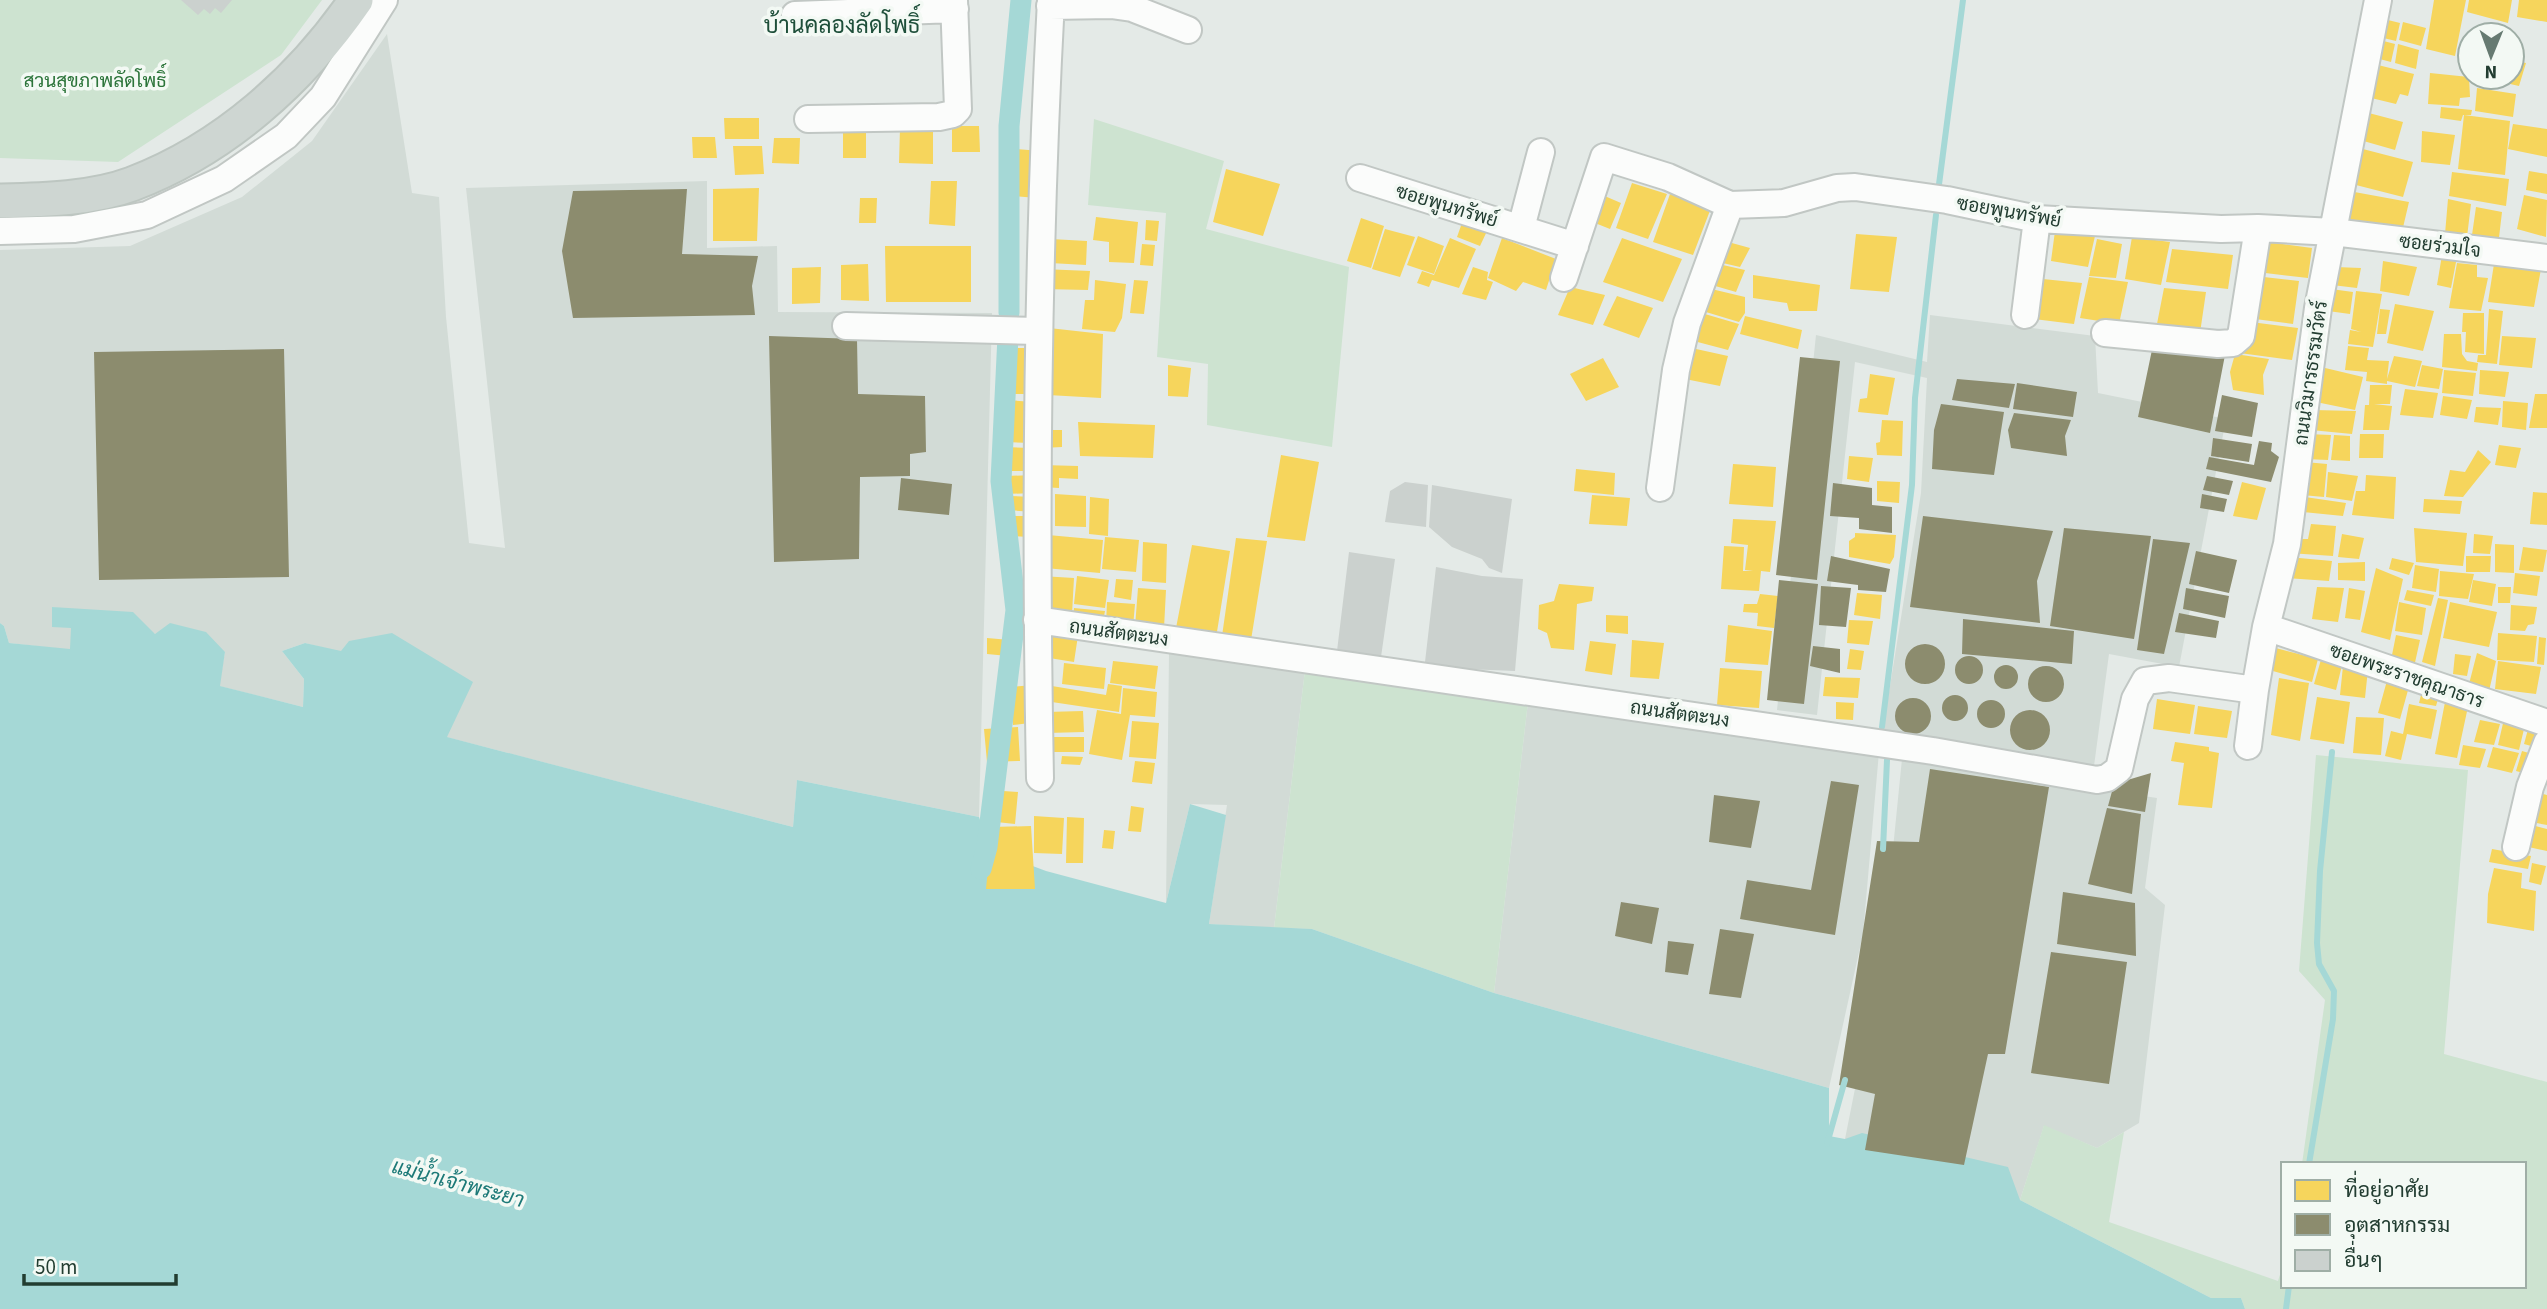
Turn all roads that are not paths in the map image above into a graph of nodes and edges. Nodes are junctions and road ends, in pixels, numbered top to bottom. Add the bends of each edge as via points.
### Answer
1 (356, 0) edge
2 (384, 0) edge
3 (2378, 0) edge
4 (1050, 3) edge
5 (954, 5) edge
6 (795, 15) dead end
7 (1188, 30) dead end
8 (808, 119) dead end
9 (1541, 152) dead end
10 (1360, 178) dead end
11 (0, 201) edge
12 (1730, 205) junction
13 (2037, 219) junction
14 (1521, 228) junction
15 (2258, 228) junction
16 (0, 231) edge
17 (2333, 232) junction
18 (1575, 246) junction
19 (2547, 258) edge
20 (1564, 278) dead end
21 (2025, 315) dead end
22 (846, 326) dead end
23 (1038, 331) junction
24 (2105, 332) dead end
25 (1660, 488) dead end
26 (1037, 620) junction
27 (2266, 626) junction
28 (2255, 690) junction
29 (2547, 723) edge
30 (2547, 743) edge
31 (2248, 746) dead end
32 (1040, 778) dead end
33 (2516, 847) dead end

1 - 11 main road via 309,62 257,110 200,152 130,185 60,200
2 - 16 street via 323,97 286,136 224,179 146,215 74,229
3 - 17 street, ถนนวิมารธรรมวัตร์
4 - 7 street via 1132,8
4 - 23 street
5 - 6 street
5 - 8 street via 958,110 953,114
9 - 14 street
10 - 14 street, ซอยพูนทรัพย์
12 - 13 street, ซอยพูนทรัพย์ via 1784,203 1855,187
12 - 18 street, ซอยพูนทรัพย์ via 1668,177 1604,157
12 - 25 street via 1684,334
13 - 15 street, ซอยพูนทรัพย์
13 - 21 street
14 - 18 street, ซอยพูนทรัพย์
15 - 17 street, ซอยพูนทรัพย์
15 - 24 street via 2241,336 2233,343
17 - 19 street, ซอยร่วมใจ
17 - 27 street, ถนนวิมารธรรมวัตร์ via 2318,309 2287,544
18 - 20 street, ซอยพูนทรัพย์
22 - 23 street
23 - 26 street
26 - 28 street, ถนนสัตตะนง via 1817,733 2097,780 2119,769 2136,699 2145,681 2169,678
26 - 32 street
27 - 28 street, ถนนวิมารธรรมวัตร์
27 - 29 street, ซอยพระราชคุณาธาร
28 - 31 street, ถนนวิมารธรรมวัตร์
30 - 33 street via 2530,787

